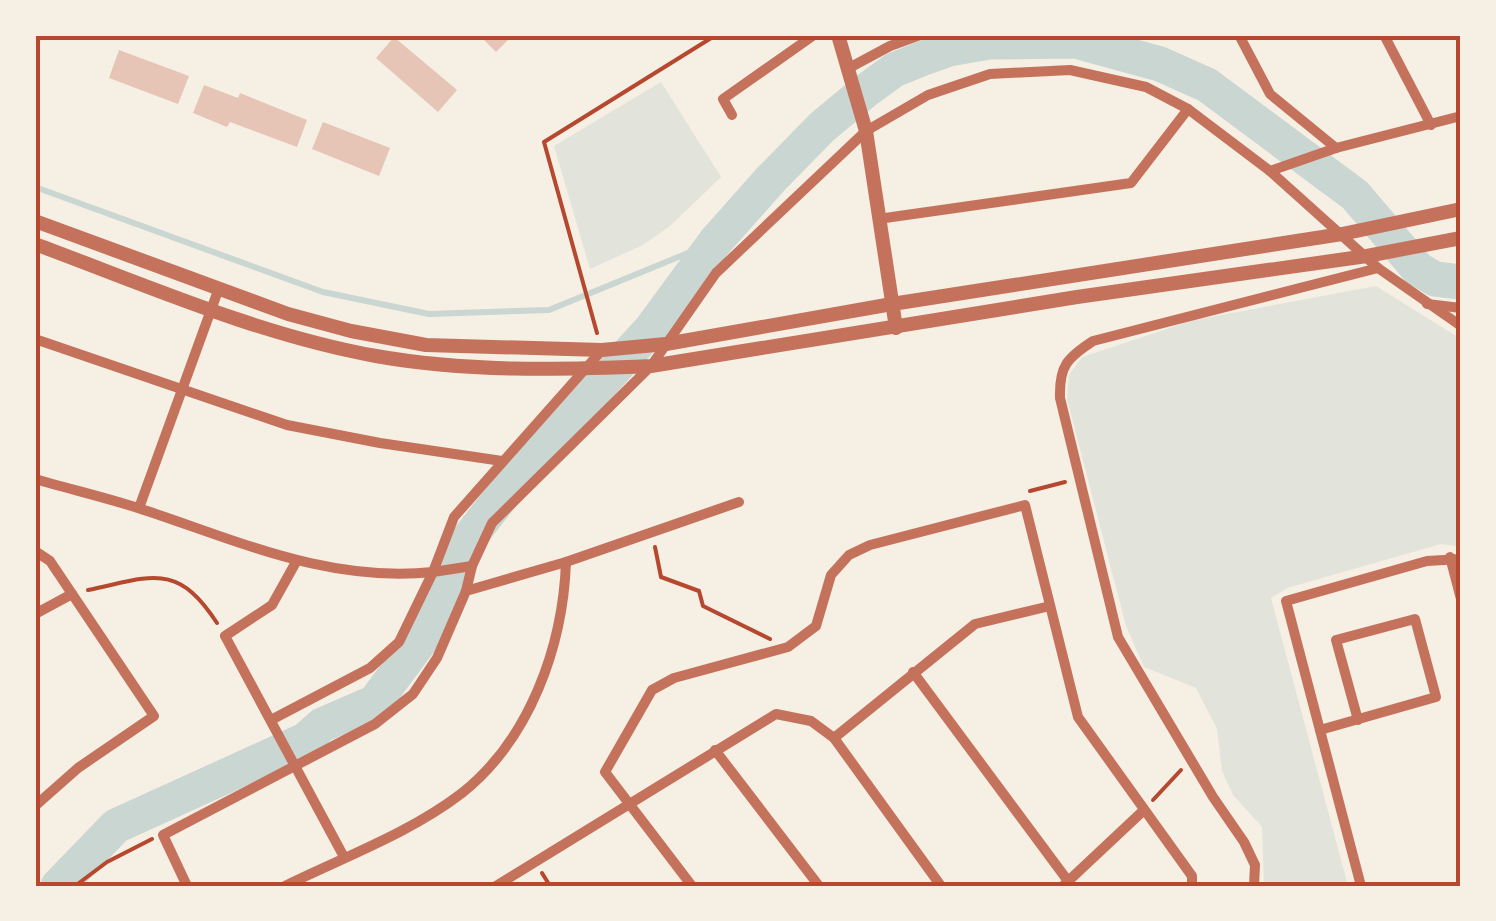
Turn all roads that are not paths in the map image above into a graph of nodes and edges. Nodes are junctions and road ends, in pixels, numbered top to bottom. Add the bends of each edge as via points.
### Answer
1 (814, 35) edge
2 (838, 35) edge
3 (920, 35) edge
4 (1238, 35) edge
5 (1384, 35) edge
6 (849, 68) junction
7 (1188, 109) junction
8 (732, 115) dead end
9 (1461, 116) edge
10 (1431, 126) junction
11 (866, 131) junction
12 (1336, 148) junction
13 (1270, 171) junction
14 (1461, 209) edge
15 (35, 220) edge
16 (878, 220) junction
17 (1342, 234) junction
18 (1461, 238) edge
19 (35, 244) edge
20 (1367, 256) junction
21 (1378, 268) junction
22 (218, 288) junction
23 (1424, 303) junction
24 (892, 304) junction
25 (212, 308) junction
26 (1461, 308) edge
27 (1461, 326) edge
28 (896, 328) junction
29 (35, 339) edge
30 (666, 344) junction
31 (602, 350) junction
32 (651, 366) junction
33 (586, 369) junction
34 (183, 391) junction
35 (502, 461) junction
36 (35, 479) edge
37 (740, 502) dead end
38 (139, 508) junction
39 (35, 551) edge
40 (1455, 558) edge
41 (296, 562) junction
42 (566, 562) junction
43 (472, 566) junction
44 (434, 572) junction
45 (466, 592) junction
46 (72, 594) junction
47 (1461, 600) edge
48 (1050, 606) junction
49 (35, 614) edge
50 (913, 672) junction
51 (271, 720) junction
52 (1358, 720) junction
53 (1320, 730) junction
54 (834, 738) junction
55 (715, 750) junction
56 (294, 766) junction
57 (630, 803) junction
58 (35, 806) edge
59 (1144, 810) junction
60 (344, 857) junction
61 (1065, 883) edge
62 (187, 886) edge
63 (285, 886) edge
64 (496, 886) edge
65 (692, 886) edge
66 (819, 886) edge
67 (940, 886) edge
68 (1192, 886) edge
69 (1254, 886) edge
70 (1361, 886) edge

1 - 8 street via 720,94
2 - 6 street
3 - 6 street
4 - 12 street via 1270,94
5 - 10 street
6 - 11 street
7 - 11 street via 1146,87 1070,70 990,74 928,95
7 - 13 street
7 - 16 street via 1131,183
9 - 10 street
10 - 12 street
11 - 16 street
11 - 30 street via 716,273
12 - 13 street
13 - 17 street
14 - 17 street
15 - 22 street
16 - 24 street
17 - 20 street
17 - 24 street
18 - 20 street
19 - 25 street
20 - 21 street
20 - 28 street
21 - 23 street
21 - 69 street via 1093,341 1070,356 1059,379 1118,637 1250,854
22 - 25 street
22 - 31 street via 288,314 426,345
23 - 26 street
23 - 27 street
24 - 28 street
24 - 30 street
25 - 33 street via 377,356
25 - 34 street
28 - 32 street
29 - 34 street
30 - 31 street
30 - 32 street
31 - 33 street
32 - 33 street
32 - 43 street via 492,523
33 - 35 street
34 - 35 street via 287,425
34 - 38 street
35 - 44 street via 454,518
36 - 38 street
37 - 42 street
38 - 41 street
39 - 46 street
40 - 47 street
40 - 53 street via 1286,602
41 - 44 street via 398,576
41 - 51 street via 272,605 225,636
42 - 45 street
42 - 60 street via 557,638 541,682 491,764 425,818
43 - 44 street
43 - 45 street
44 - 51 street via 398,642 370,668
45 - 56 street via 413,694 376,724
46 - 49 street
46 - 58 street via 154,716
48 - 50 street via 975,624
48 - 57 street via 1025,505 870,545 830,575 816,626 788,647 652,690 606,772
48 - 59 street via 1078,717
50 - 54 street
50 - 61 street
51 - 56 street
52 - 52 street via 1436,698 1415,619 1336,640
52 - 53 street
53 - 70 street
54 - 55 street via 811,721 776,714
54 - 67 street
55 - 57 street
55 - 66 street
56 - 60 street
56 - 62 street via 163,835
57 - 64 street
57 - 65 street
59 - 61 street
59 - 68 street via 1192,876
60 - 63 street

